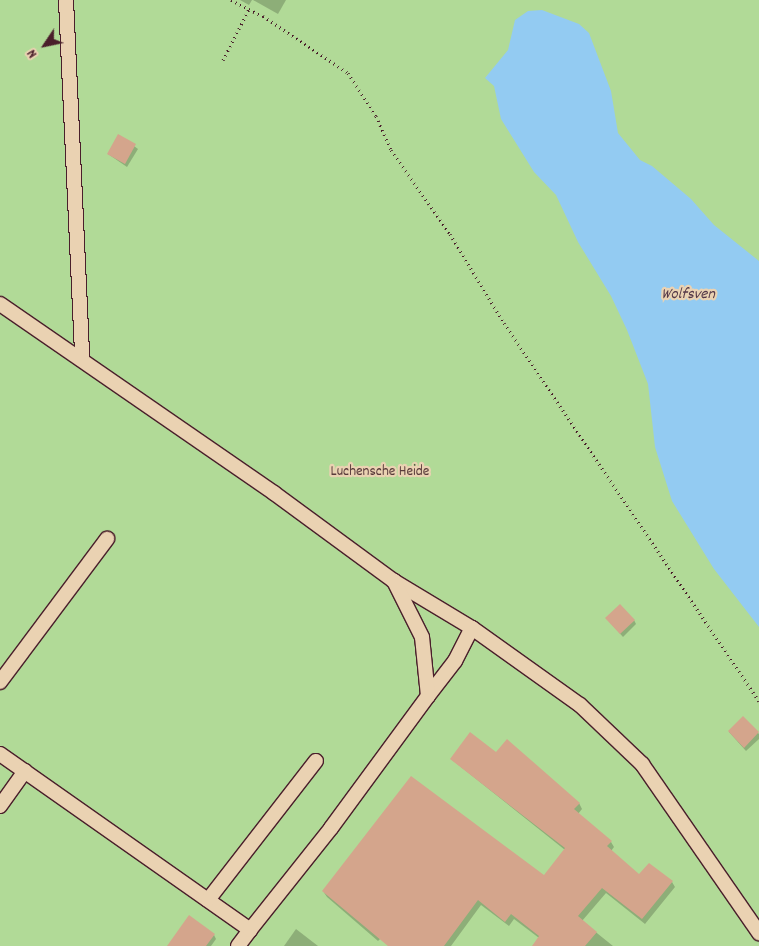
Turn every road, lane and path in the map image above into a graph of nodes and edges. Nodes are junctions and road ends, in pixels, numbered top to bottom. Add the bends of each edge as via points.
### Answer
1 (66, 0) edge
2 (231, 0) edge
3 (249, 10) junction
4 (224, 60) dead end
5 (0, 304) edge
6 (82, 358) junction
7 (107, 540) dead end
8 (394, 581) junction
9 (472, 628) junction
10 (0, 682) edge
11 (428, 696) junction
12 (759, 701) edge
13 (0, 754) edge
14 (316, 761) dead end
15 (24, 771) junction
16 (0, 806) edge
17 (208, 900) junction
18 (250, 930) junction
19 (759, 933) edge
20 (238, 946) edge

1 - 6 lane
2 - 3 path
3 - 4 path
3 - 12 path via 348,73 376,116 391,150 450,234 504,323
5 - 6 lane
6 - 8 lane
7 - 10 lane
8 - 9 lane
8 - 11 lane via 422,637
9 - 11 lane via 455,661
9 - 19 lane via 580,705 636,757
11 - 18 lane via 331,828
13 - 15 lane
14 - 17 lane
15 - 16 lane
15 - 17 lane
17 - 18 lane
18 - 20 lane

